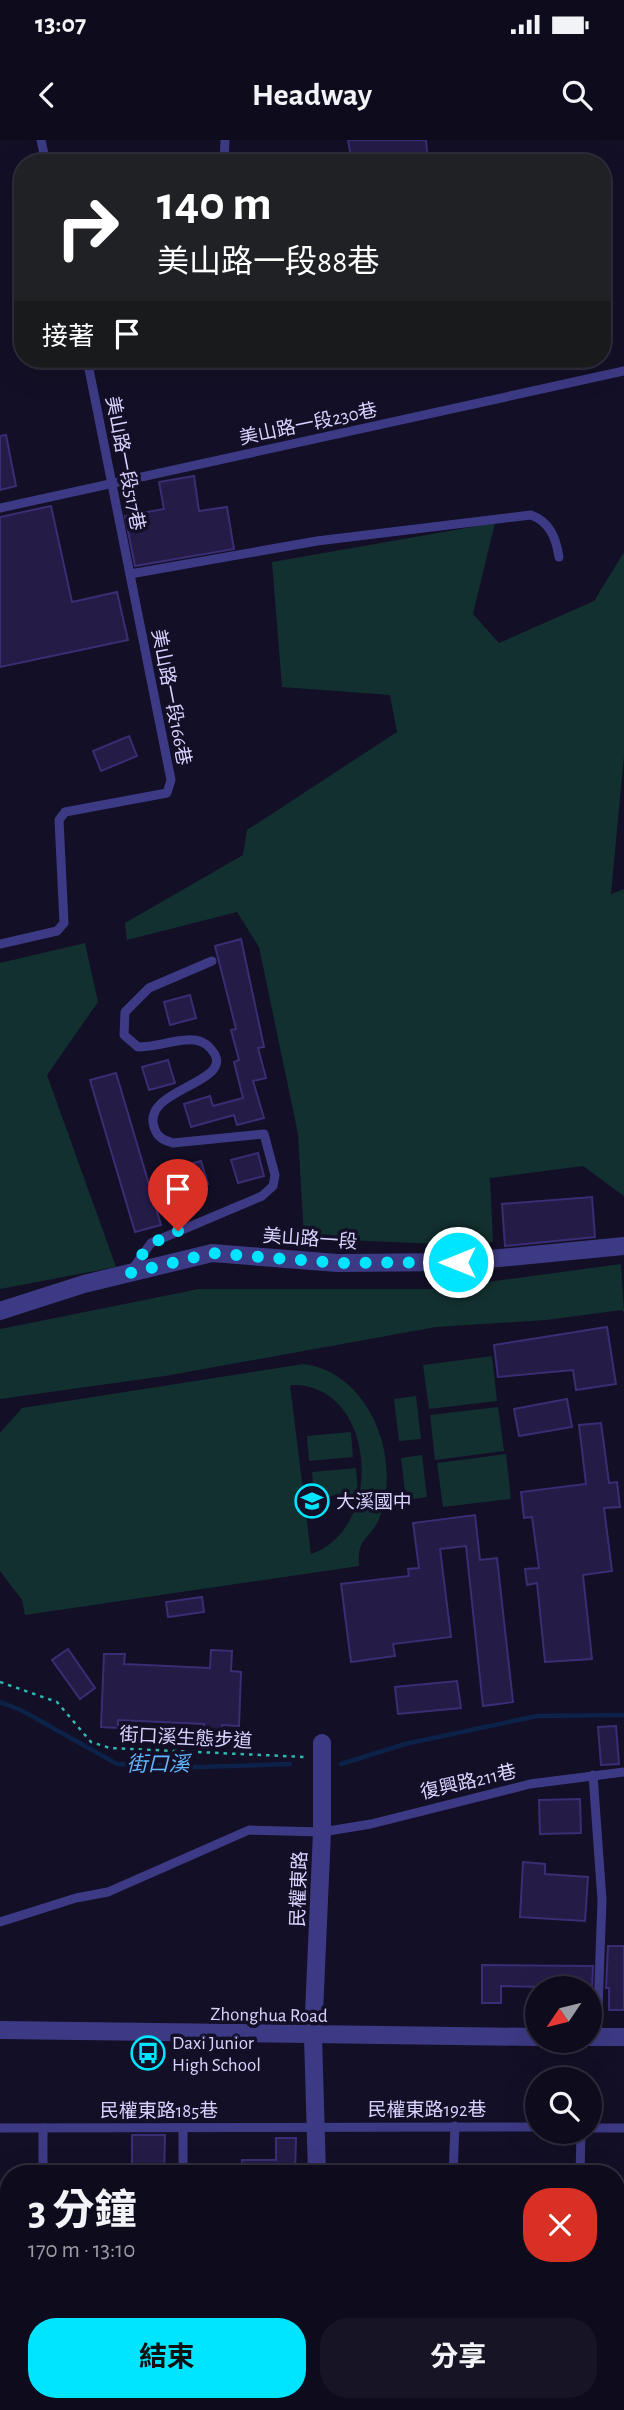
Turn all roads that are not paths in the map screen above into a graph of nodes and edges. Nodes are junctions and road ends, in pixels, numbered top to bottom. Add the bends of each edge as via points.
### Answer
1 (89, 368) edge
2 (624, 371) edge
3 (113, 484) junction
4 (0, 508) edge
5 (559, 557) dead end
6 (130, 574) junction
7 (0, 944) edge
8 (212, 961) dead end
9 (624, 1246) edge
10 (131, 1273) junction
11 (0, 1311) edge
12 (316, 1750) road end
13 (624, 1772) edge
14 (593, 1775) junction
15 (322, 1832) junction
16 (0, 1922) edge
17 (598, 1976) edge
18 (0, 2030) edge
19 (313, 2036) junction
20 (525, 2037) edge
21 (602, 2037) edge
22 (624, 2038) edge
23 (455, 2126) junction
24 (317, 2127) junction
25 (525, 2127) edge
26 (0, 2128) edge
27 (43, 2128) junction
28 (183, 2128) junction
29 (602, 2128) edge
30 (624, 2128) edge
31 (580, 2144) edge
32 (43, 2165) edge
33 (183, 2165) edge
34 (317, 2165) edge
35 (453, 2165) edge
36 (580, 2165) edge

1 - 3 lane, 美山路一段517巷
2 - 3 lane, 美山路一段230巷
3 - 4 lane, 美山路一段230巷
3 - 6 lane, 美山路一段517巷
5 - 6 lane via 550,529 531,515 317,541
6 - 7 lane, 美山路一段166巷 via 171,780 166,793 65,812 60,820 64,923 57,931
8 - 10 lane via 141,993 125,1012 124,1035 138,1047 195,1039 212,1050 214,1070 166,1098 152,1121 155,1131 162,1140 173,1143 264,1134 275,1175 273,1186 262,1196 150,1243
9 - 10 street, 美山路一段 via 458,1262 337,1263 212,1253
10 - 11 street, 美山路一段
12 - 15 street, 民權東路
13 - 14 lane, 復興路211巷
14 - 15 lane, 復興路211巷 via 530,1784
14 - 17 lane via 602,1900
15 - 16 lane, 復興路211巷 via 249,1830 108,1892
15 - 19 street, 民權東路
18 - 19 street, Zhonghua Road
19 - 20 street, Zhonghua Road
19 - 24 street, 民權東路
21 - 22 street
23 - 24 lane, 民權東路192巷
23 - 25 lane, 民權東路192巷
23 - 35 lane
24 - 28 lane, 民權東路185巷
24 - 34 street, 民權東路
26 - 27 lane, 民權東路185巷
27 - 28 lane, 民權東路185巷
27 - 32 lane
28 - 33 lane
29 - 30 lane
31 - 36 lane

